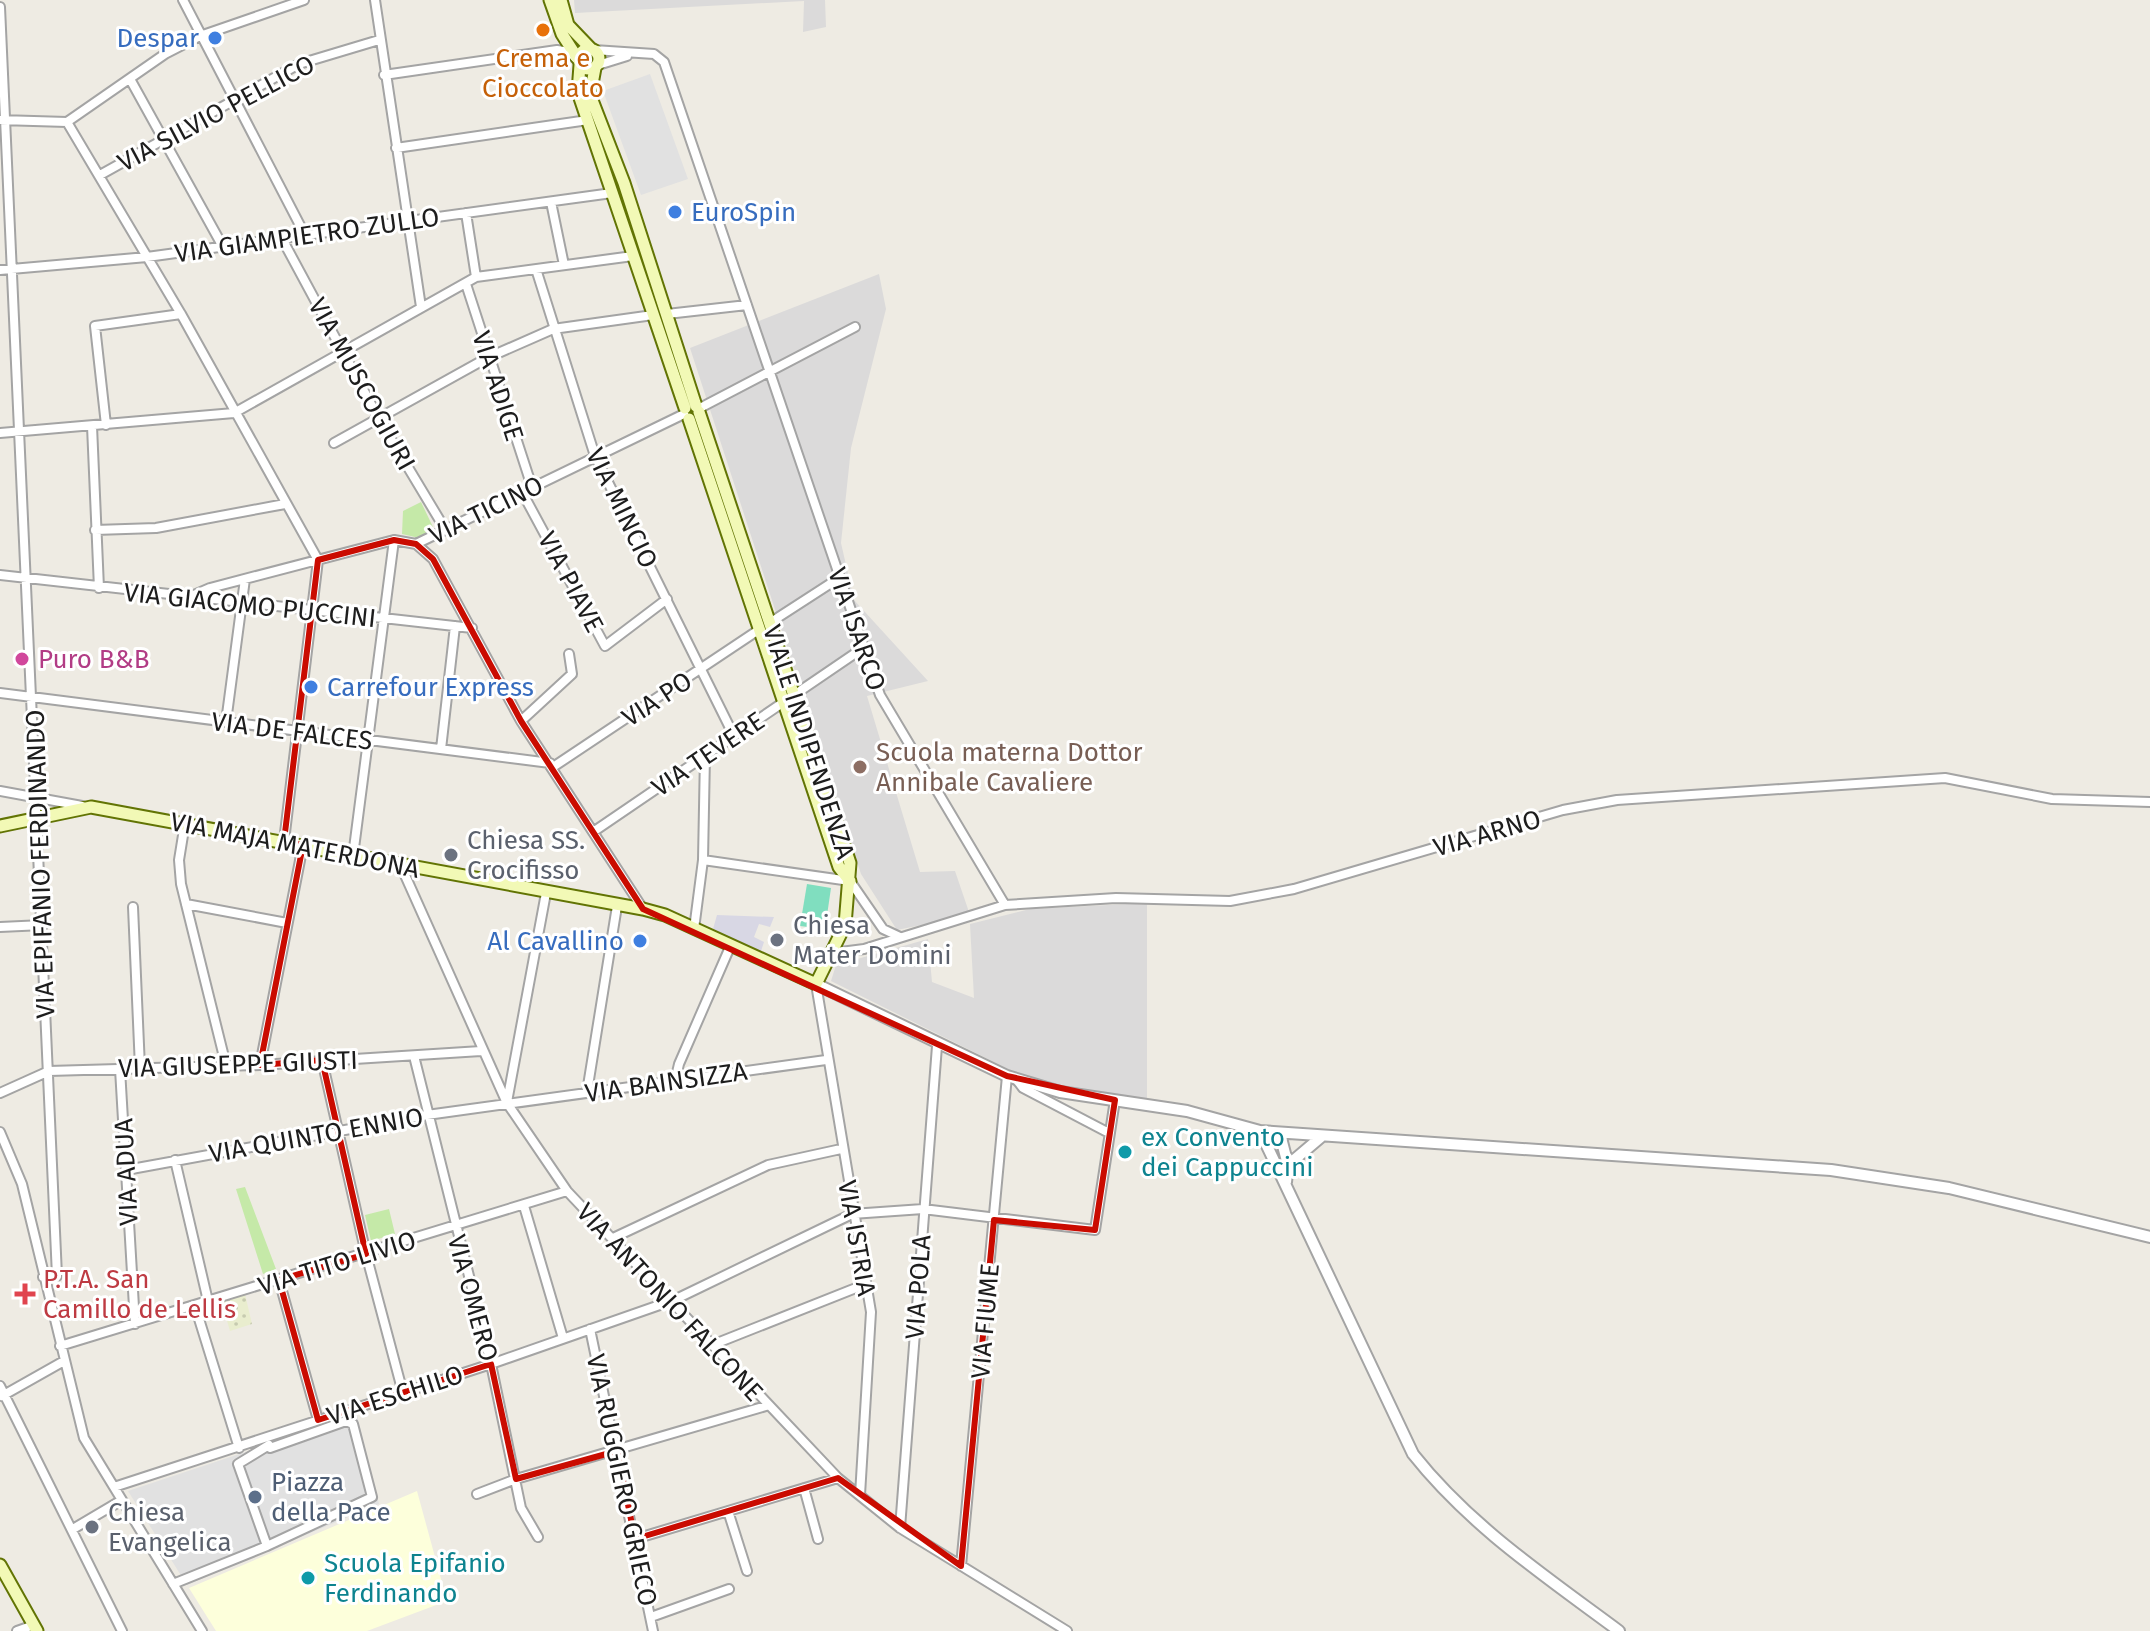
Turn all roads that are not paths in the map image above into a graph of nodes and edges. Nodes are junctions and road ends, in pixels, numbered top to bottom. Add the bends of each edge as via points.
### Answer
1 (183, 0) edge
2 (304, 0) edge
3 (375, 0) edge
4 (550, 0) edge
5 (561, 0) edge
6 (269, 5) edge
7 (0, 7) edge
8 (200, 36) junction
9 (379, 40) junction
10 (592, 50) junction
11 (643, 54) junction
12 (579, 62) junction
13 (597, 66) junction
14 (384, 75) junction
15 (130, 79) junction
16 (234, 101) junction
17 (3, 120) edge
18 (588, 120) junction
19 (67, 122) junction
20 (162, 140) junction
21 (396, 148) junction
22 (100, 175) junction
23 (4, 190) edge
24 (612, 193) junction
25 (551, 202) junction
26 (466, 213) junction
27 (407, 222) junction
28 (305, 235) junction
29 (281, 237) junction
30 (222, 245) junction
31 (633, 256) junction
32 (147, 257) junction
33 (564, 265) junction
34 (11, 269) junction
35 (536, 269) junction
36 (0, 270) edge
37 (476, 277) junction
38 (466, 284) junction
39 (747, 305) junction
40 (421, 307) junction
41 (181, 314) junction
42 (667, 314) junction
43 (653, 315) junction
44 (855, 327) dead end
45 (553, 329) junction
46 (343, 351) junction
47 (487, 358) junction
48 (770, 371) junction
49 (692, 411) junction
50 (234, 413) junction
51 (379, 419) junction
52 (106, 425) junction
53 (92, 426) junction
54 (21, 432) junction
55 (0, 433) edge
56 (334, 443) dead end
57 (595, 456) junction
58 (532, 487) junction
59 (522, 492) junction
60 (285, 504) junction
61 (445, 529) junction
62 (95, 530) junction
63 (394, 540) junction
64 (416, 544) junction
65 (318, 560) junction
66 (0, 575) edge
67 (839, 578) junction
68 (27, 579) junction
69 (245, 579) junction
70 (99, 588) junction
71 (187, 598) junction
72 (667, 599) junction
73 (241, 604) junction
74 (314, 611) junction
75 (383, 620) junction
76 (455, 626) junction
77 (765, 626) junction
78 (472, 628) junction
79 (863, 648) junction
80 (569, 654) dead end
81 (702, 670) junction
82 (0, 693) edge
83 (795, 695) junction
84 (34, 698) junction
85 (784, 702) junction
86 (521, 721) junction
87 (226, 722) junction
88 (298, 731) junction
89 (734, 736) junction
90 (366, 740) junction
91 (441, 749) junction
92 (705, 755) junction
93 (552, 765) junction
94 (0, 791) edge
95 (36, 799) junction
96 (2150, 802) edge
97 (91, 807) junction
98 (37, 820) junction
99 (185, 823) junction
100 (0, 826) edge
101 (593, 832) junction
102 (284, 841) junction
103 (303, 845) junction
104 (353, 856) junction
105 (703, 860) junction
106 (400, 864) junction
107 (850, 881) junction
108 (546, 893) junction
109 (186, 904) junction
110 (1005, 905) junction
111 (617, 906) junction
112 (133, 907) dead end
113 (643, 909) junction
114 (287, 923) junction
115 (43, 925) junction
116 (0, 927) edge
117 (694, 929) junction
118 (900, 937) junction
119 (730, 947) junction
120 (833, 953) junction
121 (816, 984) junction
122 (937, 1046) junction
123 (481, 1051) junction
124 (414, 1056) junction
125 (322, 1060) junction
126 (826, 1060) junction
127 (226, 1065) junction
128 (260, 1065) junction
129 (140, 1068) junction
130 (120, 1069) junction
131 (49, 1071) junction
132 (1011, 1078) junction
133 (675, 1081) junction
134 (587, 1092) junction
135 (0, 1093) edge
136 (1115, 1100) junction
137 (507, 1103) junction
138 (427, 1115) junction
139 (338, 1130) junction
140 (1260, 1131) junction
141 (0, 1132) edge
142 (1109, 1133) junction
143 (1280, 1134) junction
144 (1321, 1137) junction
145 (841, 1149) junction
146 (175, 1160) junction
147 (1288, 1165) junction
148 (126, 1170) junction
149 (1286, 1182) junction
150 (567, 1191) junction
151 (524, 1206) junction
152 (923, 1209) junction
153 (852, 1214) junction
154 (994, 1220) junction
155 (455, 1227) junction
156 (2150, 1237) edge
157 (613, 1238) junction
158 (366, 1254) junction
159 (43, 1277) junction
160 (279, 1280) junction
161 (866, 1284) junction
162 (674, 1300) junction
163 (208, 1301) junction
164 (195, 1306) junction
165 (135, 1324) junction
166 (590, 1329) junction
167 (563, 1338) junction
168 (712, 1345) junction
169 (60, 1346) junction
170 (64, 1361) junction
171 (491, 1364) junction
172 (1, 1392) edge
173 (403, 1393) junction
174 (766, 1406) junction
175 (318, 1420) junction
176 (269, 1443) junction
177 (239, 1448) junction
178 (617, 1451) junction
179 (838, 1478) junction
180 (516, 1479) junction
181 (114, 1487) junction
182 (804, 1488) junction
183 (477, 1494) dead end
184 (860, 1495) junction
185 (122, 1500) junction
186 (728, 1511) junction
187 (900, 1528) junction
188 (73, 1529) junction
189 (538, 1537) dead end
190 (635, 1539) junction
191 (818, 1539) dead end
192 (267, 1546) junction
193 (0, 1565) edge
194 (961, 1566) junction
195 (747, 1571) dead end
196 (173, 1584) junction
197 (729, 1589) dead end
198 (651, 1617) junction
199 (35, 1628) edge
200 (17, 1631) edge
201 (122, 1631) edge
202 (202, 1631) edge
203 (653, 1631) edge
204 (1067, 1631) edge
205 (1619, 1631) edge

1 - 8 street
2 - 6 street
3 - 9 street
4 - 12 main road, VIALE INDIPENDENZA
5 - 10 main road via 568,25
6 - 8 street
7 - 17 street, VIA EPIFANIO FERDINANDO
8 - 15 street
8 - 16 street
9 - 14 street
9 - 16 street, VIA SILVIO PELLICO via 299,64
10 - 11 street
10 - 12 main road via 584,50
10 - 13 main road via 599,55
11 - 13 street
11 - 39 street, VIA ISARCO via 664,62
12 - 13 main road via 589,70
12 - 14 street via 570,52 557,50
12 - 18 main road, VIALE INDIPENDENZA via 578,92
13 - 42 main road, VIALE INDIPENDENZA via 590,95
14 - 21 street
15 - 19 street
15 - 20 street
16 - 20 street, VIA SILVIO PELLICO
16 - 28 street
17 - 19 street
17 - 23 street, VIA EPIFANIO FERDINANDO
18 - 21 street
18 - 24 main road, VIALE INDIPENDENZA
19 - 22 street
20 - 22 street, VIA SILVIO PELLICO
20 - 30 street
21 - 27 street
22 - 32 street
23 - 34 street, VIA EPIFANIO FERDINANDO
24 - 25 street, VIA GIAMPIETRO ZULLO
24 - 31 main road, VIALE INDIPENDENZA
25 - 26 street, VIA GIAMPIETRO ZULLO
25 - 33 street
26 - 27 street, VIA GIAMPIETRO ZULLO
26 - 37 street
27 - 28 street, VIA GIAMPIETRO ZULLO
27 - 40 street
28 - 29 street, VIA GIAMPIETRO ZULLO
29 - 30 street, VIA GIAMPIETRO ZULLO
29 - 46 street, VIA MUSCOGIURI
30 - 32 street, VIA GIAMPIETRO ZULLO
31 - 33 street
31 - 43 main road, VIALE INDIPENDENZA
32 - 34 street, VIA GIAMPIETRO ZULLO
32 - 41 street
33 - 35 street
34 - 36 street, VIA GIAMPIETRO ZULLO
34 - 54 street, VIA EPIFANIO FERDINANDO
35 - 37 street
35 - 45 street, VIA MINCIO
37 - 38 street
38 - 40 street
38 - 47 street, VIA ADIGE
39 - 42 street
39 - 48 street, VIA ISARCO
40 - 46 street
41 - 50 street
41 - 52 street via 95,326
42 - 49 main road, VIALE INDIPENDENZA
43 - 45 street
43 - 49 main road, VIALE INDIPENDENZA
44 - 48 street, VIA TICINO
45 - 47 street
45 - 57 street, VIA MINCIO
46 - 50 street
46 - 51 street, VIA MUSCOGIURI
47 - 51 street
47 - 58 street, VIA ADIGE
48 - 49 street, VIA TICINO
48 - 67 street, VIA ISARCO
49 - 57 street, VIA TICINO
49 - 77 main road, VIALE INDIPENDENZA
50 - 52 street
50 - 60 street
51 - 56 street
51 - 61 street, VIA MUSCOGIURI
52 - 53 street
53 - 54 street
53 - 62 street
54 - 55 street
54 - 68 street, VIA EPIFANIO FERDINANDO
57 - 58 street, VIA TICINO
57 - 72 street, VIA MINCIO
58 - 59 street, VIA TICINO
59 - 61 street, VIA TICINO
59 - 72 street, VIA PIAVE via 605,646
60 - 62 street via 156,528
60 - 65 street
61 - 64 street, VIA TICINO
62 - 70 street
63 - 64 street, VIA TICINO
63 - 65 street, VIA TICINO
63 - 75 street
64 - 78 street via 433,559
65 - 69 street, VIA TICINO
65 - 74 street
66 - 68 street, VIA GIACOMO PUCCINI
67 - 77 street, VIA PO
67 - 79 street, VIA ISARCO
68 - 70 street, VIA GIACOMO PUCCINI
68 - 84 street, VIA EPIFANIO FERDINANDO
69 - 71 street, VIA TICINO
69 - 73 street
70 - 71 street, VIA GIACOMO PUCCINI
71 - 73 street, VIA GIACOMO PUCCINI
72 - 81 street, VIA MINCIO
73 - 74 street, VIA GIACOMO PUCCINI
73 - 87 street
74 - 75 street, VIA GIACOMO PUCCINI
74 - 88 street
75 - 76 street, VIA GIACOMO PUCCINI
75 - 90 street
76 - 78 street, VIA GIACOMO PUCCINI
76 - 91 street
77 - 81 street, VIA PO
77 - 83 main road, VIALE INDIPENDENZA
77 - 85 main road, VIALE INDIPENDENZA
78 - 86 street
79 - 83 street, VIA TEVERE
79 - 110 street, VIA ISARCO via 892,720
80 - 86 street via 572,674
81 - 89 street, VIA MINCIO
81 - 93 street, VIA PO
82 - 84 street, VIA DE FALCES
83 - 85 street, VIA TEVERE
83 - 107 main road, VIALE INDIPENDENZA via 850,863
84 - 87 street, VIA DE FALCES
84 - 95 street, VIA EPIFANIO FERDINANDO
85 - 89 street, VIA TEVERE
85 - 107 main road, VIALE INDIPENDENZA via 839,867
86 - 93 street
87 - 88 street, VIA DE FALCES
88 - 90 street, VIA DE FALCES
88 - 102 street
89 - 92 street, VIA TEVERE
90 - 91 street, VIA DE FALCES
90 - 104 street
91 - 93 street, VIA DE FALCES
92 - 101 street, VIA TEVERE
92 - 105 street
93 - 101 street
94 - 95 street, VIA MAJA MATERDONA
95 - 97 street, VIA MAJA MATERDONA
95 - 98 street, VIA EPIFANIO FERDINANDO
96 - 110 street, VIA ARNO via 2052,799 1945,778 1617,800 1563,810 1294,889 1230,901 1116,898
97 - 98 main road, VIA MAJA MATERDONA
97 - 99 main road, VIA MAJA MATERDONA
98 - 100 main road, VIA MAJA MATERDONA
98 - 115 street, VIA EPIFANIO FERDINANDO
99 - 102 main road, VIA MAJA MATERDONA
99 - 109 street via 179,860
101 - 113 street
102 - 103 main road, VIA MAJA MATERDONA
103 - 104 main road, VIA MAJA MATERDONA
103 - 114 street
104 - 106 main road, VIA MAJA MATERDONA
105 - 107 street
105 - 117 street
106 - 108 main road, VIA MAJA MATERDONA
106 - 123 street, VIA ANTONIO FALCONE
107 - 118 street via 883,929
107 - 120 main road via 845,925
108 - 111 main road, VIA MAJA MATERDONA
108 - 137 street
109 - 114 street
109 - 127 street
110 - 118 street, VIA ARNO
111 - 113 main road, VIA MAJA MATERDONA
111 - 134 street
112 - 129 street
113 - 117 main road, VIA MAJA MATERDONA
114 - 128 street
115 - 116 street
115 - 131 street, VIA EPIFANIO FERDINANDO
117 - 119 main road, VIA MAJA MATERDONA
118 - 120 street, VIA ARNO
119 - 121 main road, VIA MAJA MATERDONA
119 - 133 street
120 - 121 main road
121 - 122 street
121 - 126 street, VIA ISTRIA
122 - 132 street
122 - 152 street, VIA POLA
123 - 124 street, VIA GIUSEPPE GIUSTI
123 - 137 street, VIA ANTONIO FALCONE
124 - 125 street, VIA GIUSEPPE GIUSTI
124 - 138 street, VIA OMERO
125 - 128 street, VIA GIUSEPPE GIUSTI
125 - 139 street
126 - 133 street, VIA BAINSIZZA
126 - 145 street, VIA ISTRIA
127 - 128 street, VIA GIUSEPPE GIUSTI
127 - 129 street, VIA GIUSEPPE GIUSTI
129 - 130 street, VIA GIUSEPPE GIUSTI
130 - 131 street, VIA GIUSEPPE GIUSTI
130 - 148 street, VIA ADUA
131 - 135 street, VIA GIUSEPPE GIUSTI
131 - 159 street, VIA EPIFANIO FERDINANDO via 57,1276
132 - 136 street
132 - 142 street
132 - 154 street, VIA FIUME
133 - 134 street, VIA BAINSIZZA
134 - 137 street, VIA BAINSIZZA
136 - 140 street via 1210,1116
136 - 142 street
137 - 138 street, VIA QUINTO ENNIO
137 - 150 street, VIA ANTONIO FALCONE
138 - 139 street, VIA QUINTO ENNIO
138 - 155 street, VIA OMERO
139 - 146 street, VIA QUINTO ENNIO
139 - 158 street
140 - 143 street
140 - 149 street
141 - 159 street via 22,1184
142 - 154 street via 1095,1230
143 - 144 street
143 - 147 street
144 - 147 street
144 - 156 street via 1831,1170 1949,1188
145 - 153 street, VIA ISTRIA
145 - 157 street via 768,1165
146 - 148 street, VIA QUINTO ENNIO
146 - 163 street
147 - 149 street
148 - 165 street, VIA ADUA
149 - 205 street via 1413,1454 1476,1523
150 - 151 street, VIA TITO LIVIO
150 - 157 street, VIA ANTONIO FALCONE
151 - 155 street, VIA TITO LIVIO
151 - 167 street
152 - 153 street
152 - 154 street
152 - 187 street, VIA POLA
153 - 161 street, VIA ISTRIA
153 - 162 street, VIA ESCHILO
154 - 194 street, VIA FIUME
155 - 158 street, VIA TITO LIVIO
155 - 171 street, VIA OMERO
157 - 162 street, VIA ANTONIO FALCONE
158 - 160 street, VIA TITO LIVIO
158 - 173 street
159 - 169 street
160 - 163 street, VIA TITO LIVIO
160 - 175 street
161 - 168 street
161 - 184 street, VIA ISTRIA via 871,1312
162 - 166 street, VIA ESCHILO
162 - 168 street, VIA ANTONIO FALCONE
163 - 164 street, VIA TITO LIVIO
164 - 165 street, VIA TITO LIVIO
164 - 177 street
165 - 169 street, VIA TITO LIVIO
166 - 167 street, VIA ESCHILO
166 - 178 street, VIA RUGGIERO GRIECO
167 - 171 street, VIA ESCHILO
168 - 174 street, VIA ANTONIO FALCONE
169 - 170 street
170 - 172 street
170 - 181 street via 84,1438
171 - 173 street, VIA ESCHILO
171 - 180 street, VIA OMERO
172 - 188 street
173 - 175 street, VIA ESCHILO
174 - 178 street
174 - 179 street, VIA ANTONIO FALCONE
175 - 176 street, VIA ESCHILO
176 - 177 street, VIA ESCHILO
176 - 192 street via 238,1464
176 - 192 street via 346,1421 353,1424 372,1497
177 - 181 street, VIA ESCHILO
178 - 180 street
178 - 190 street, VIA RUGGIERO GRIECO
179 - 182 street
179 - 184 street, VIA ANTONIO FALCONE
180 - 183 street
180 - 189 street, VIA OMERO via 524,1516
181 - 185 street
182 - 186 street
182 - 191 street
184 - 187 street, VIA ANTONIO FALCONE
185 - 188 street
185 - 196 street
186 - 190 street
186 - 195 street
187 - 194 street, VIA ANTONIO FALCONE
188 - 201 street
190 - 198 street, VIA RUGGIERO GRIECO
192 - 196 street
193 - 199 main road
194 - 204 street, VIA ANTONIO FALCONE
196 - 202 street
197 - 198 street
198 - 203 street, VIA RUGGIERO GRIECO
199 - 200 street

